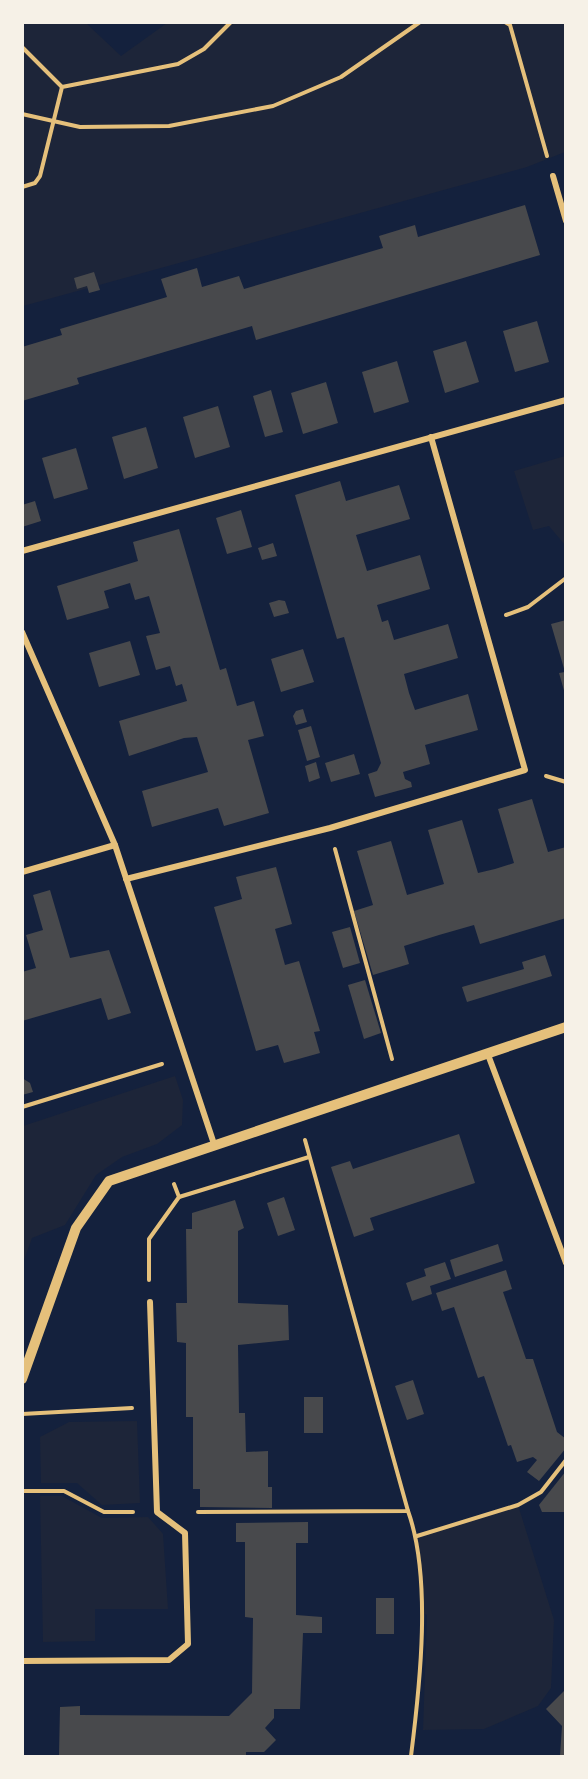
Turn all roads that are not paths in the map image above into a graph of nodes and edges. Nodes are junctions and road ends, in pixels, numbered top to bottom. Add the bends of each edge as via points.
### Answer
1 (552, 176) road end
2 (566, 222) edge
3 (566, 400) edge
4 (431, 437) junction
5 (22, 551) edge
6 (22, 632) edge
7 (115, 845) junction
8 (22, 872) edge
9 (126, 879) junction
10 (566, 1027) edge
11 (487, 1052) junction
12 (214, 1144) junction
13 (566, 1263) edge
14 (150, 1302) road end
15 (22, 1379) edge
16 (22, 1661) edge

1 - 2 street
3 - 4 street
4 - 5 street
4 - 9 street via 525,770 330,828
6 - 7 street
7 - 8 street
7 - 9 street
9 - 12 street
10 - 11 street
11 - 12 street
11 - 13 street
12 - 15 street via 109,1181 76,1228
14 - 16 street via 157,1512 185,1533 188,1644 169,1660

